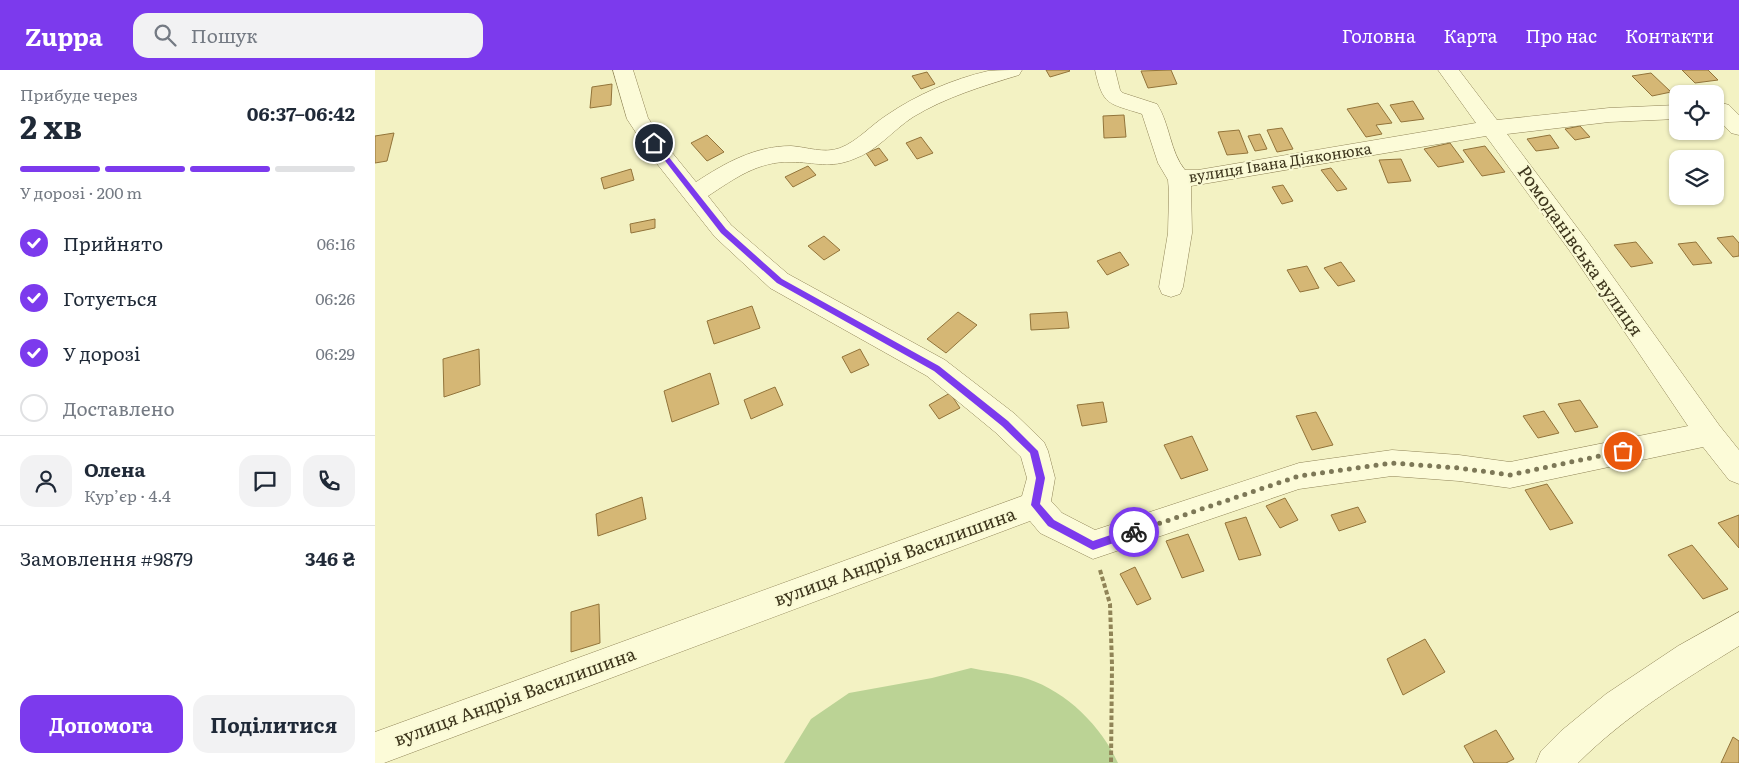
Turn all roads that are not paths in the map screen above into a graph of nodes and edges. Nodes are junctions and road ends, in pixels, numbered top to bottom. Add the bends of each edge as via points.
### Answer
1 (623, 70) edge
2 (1012, 70) edge
3 (1105, 70) edge
4 (1449, 70) edge
5 (1669, 112) edge
6 (1724, 112) edge
7 (1492, 128) junction
8 (1739, 128) edge
9 (1179, 178) junction
10 (695, 194) junction
11 (1171, 287) dead end
12 (1709, 434) junction
13 (1739, 471) edge
14 (1035, 505) junction
15 (1739, 628) edge
16 (375, 749) edge
17 (1553, 763) edge

1 - 10 street via 638,119
2 - 10 street via 935,96 893,121 859,148 840,157 768,156 741,164
3 - 9 street, вулиця Івана Діяконюка via 1110,92 1116,98 1150,109 1170,169
4 - 7 street, Ромоданівська вулиця
5 - 7 street, вулиця Івана Діяконюка via 1609,115
6 - 8 street
7 - 9 street, вулиця Івана Діяконюка via 1198,178
7 - 12 street, Ромоданівська вулиця
9 - 11 street via 1182,228
10 - 14 street via 723,231 779,281 936,368 1005,423 1034,451 1041,478
12 - 13 street, Ромоданівська вулиця
12 - 14 street, вулиця Андрія Василишина via 1510,475 1392,463 1299,476 1093,545 1051,523
14 - 16 street, вулиця Андрія Василишина
15 - 17 street via 1669,671 1577,737

